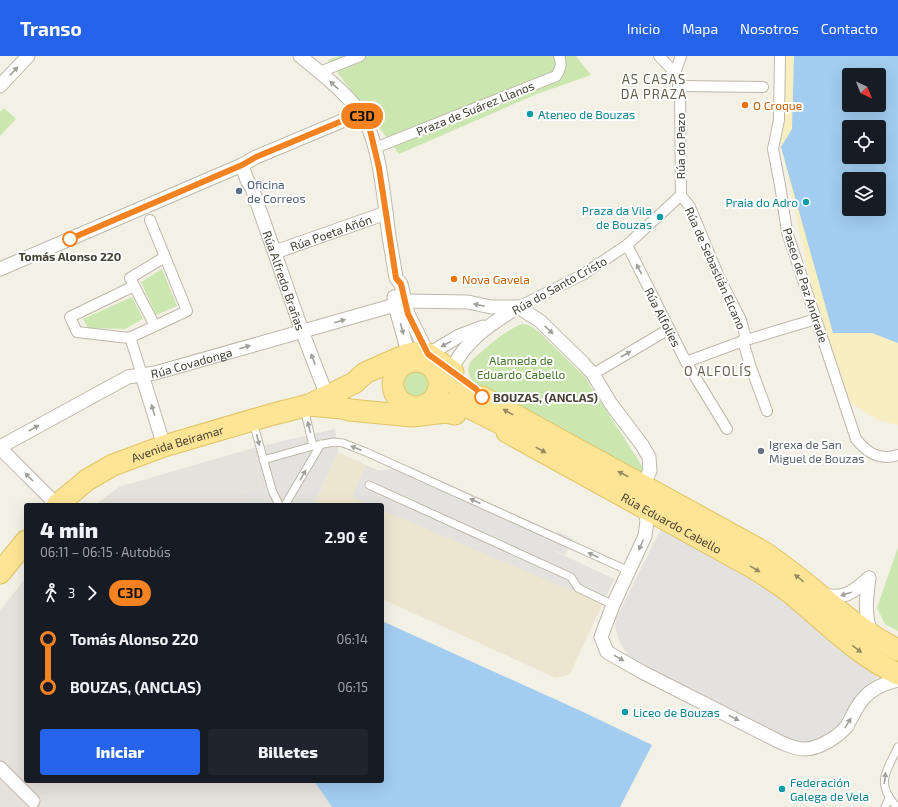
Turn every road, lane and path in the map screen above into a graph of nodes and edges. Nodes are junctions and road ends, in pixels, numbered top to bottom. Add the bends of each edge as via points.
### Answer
1 (28, 56) edge
2 (300, 56) edge
3 (360, 56) edge
4 (559, 56) edge
5 (659, 56) edge
6 (682, 56) edge
7 (780, 56) edge
8 (320, 72) junction
9 (675, 73) junction
10 (0, 86) edge
11 (678, 86) junction
12 (763, 87) dead end
13 (361, 113) junction
14 (375, 148) junction
15 (242, 165) junction
16 (681, 195) junction
17 (386, 213) junction
18 (150, 220) dead end
19 (627, 245) junction
20 (276, 252) junction
21 (165, 257) junction
22 (0, 269) edge
23 (134, 286) junction
24 (400, 303) junction
25 (518, 307) junction
26 (816, 319) junction
27 (490, 325) junction
28 (155, 326) junction
29 (670, 329) junction
30 (302, 331) junction
31 (129, 338) junction
32 (744, 341) junction
33 (686, 362) junction
34 (426, 371) junction
35 (593, 374) junction
36 (142, 375) junction
37 (320, 404) junction
38 (405, 404) junction
39 (767, 411) dead end
40 (253, 420) junction
41 (727, 429) dead end
42 (507, 432) junction
43 (317, 445) junction
44 (164, 446) junction
45 (0, 448) edge
46 (898, 455) edge
47 (262, 460) junction
48 (369, 485) dead end
49 (643, 485) junction
50 (55, 503) edge
51 (59, 503) edge
52 (278, 503) edge
53 (286, 503) edge
54 (644, 507) junction
55 (24, 543) edge
56 (629, 572) junction
57 (0, 573) edge
58 (818, 593) junction
59 (613, 605) junction
60 (872, 636) junction
61 (898, 650) edge
62 (898, 674) edge
63 (898, 680) edge
64 (898, 747) edge
65 (0, 768) edge
66 (889, 798) junction
67 (33, 801) dead end
68 (885, 807) edge
69 (897, 807) edge

10 -> 1 street
2 - 8 street
3 - 8 street
4 - 14 street, Praza de Suárez Llanos via 561,69 556,76
5 - 9 street
6 - 9 street
7 - 26 street, Paseo de Paz Andrade via 779,120 773,149 787,232
13 -> 8 street
9 - 11 street, Rúa do Pazo
11 - 12 street
11 - 16 street, Rúa do Pazo
13 - 14 street via 370,130
13 - 15 street
14 - 17 street
15 - 20 street, Rúa Alfredo Brañas
15 - 22 street
16 - 19 street
16 - 32 street, Rúa de Sebastián Elcano via 690,207 719,277 741,320
17 - 20 street, Rúa Poeta Añón
17 - 24 street via 396,278 393,285
18 - 21 street
19 - 25 street, Rúa do Santo Cristo via 582,275
29 -> 19 street, Rúa Alfolíes
20 - 30 street, Rúa Alfredo Brañas
21 - 23 street via 130,278
21 - 28 street via 187,312
23 - 28 street
23 - 31 street via 70,317 78,332
25 -> 24 street, Rúa Covadonga via 491,307 468,302
30 -> 24 street, Rúa Covadonga
24 -> 34 street
24 - 34 street via 416,332
25 - 27 street, Rúa do Santo Cristo
25 -> 35 street via 540,321
26 - 32 street
26 - 46 street, Paseo de Paz Andrade via 856,439 870,453 883,457
27 - 34 street, Rúa do Santo Cristo via 458,356
27 -> 34 street, Rúa do Santo Cristo via 459,336
28 - 31 street
29 - 33 street, Rúa Alfolíes
35 -> 29 street
36 -> 30 street, Rúa Covadonga
37 -> 30 street, Rúa Alfredo Brañas
31 - 36 street
32 - 33 street
32 - 39 street, Rúa de Sebastián Elcano
33 - 41 street, Rúa Alfolíes
34 - 37 main road, Avenida Beiramar via 354,383
34 - 38 main road, Avenida Beiramar via 426,405 412,407
34 - 38 main road via 393,378 394,393
34 - 42 main road, Rúa Eduardo Cabello via 470,408 506,426
49 -> 34 main road, Rúa Eduardo Cabello via 482,397 476,389
35 - 49 street via 649,457 650,471
44 -> 36 street
45 -> 36 street, Rúa Covadonga via 128,376
37 - 38 main road, Avenida Beiramar
37 - 40 main road, Avenida Beiramar
37 - 42 main road via 350,410 412,416 446,412 475,420 502,433
43 -> 37 lane
40 - 44 main road, Avenida Beiramar
40 -> 47 lane
42 -> 54 main road, Rúa Eduardo Cabello
43 - 47 lane
53 -> 43 lane
56 -> 43 lane via 366,452 343,443
44 - 51 main road, Avenida Beiramar via 113,465 87,480
50 -> 45 street
47 - 52 lane
48 - 59 lane via 571,577 578,588
58 -> 49 main road, Rúa Eduardo Cabello via 764,552
54 -> 56 street via 645,536
54 -> 62 main road, Rúa Eduardo Cabello via 770,579 792,594 859,652
55 - 57 main road
56 - 59 street
58 - 60 main road, Rúa Eduardo Cabello
60 -> 58 street via 865,601 869,578 857,590 847,594 831,596
59 -> 63 street via 601,637 607,652 794,748 805,749 824,744 837,736 863,699 873,690
60 - 61 main road, Rúa Eduardo Cabello
66 -> 64 lane via 884,779
65 - 67 street
66 - 68 lane
66 - 69 lane

